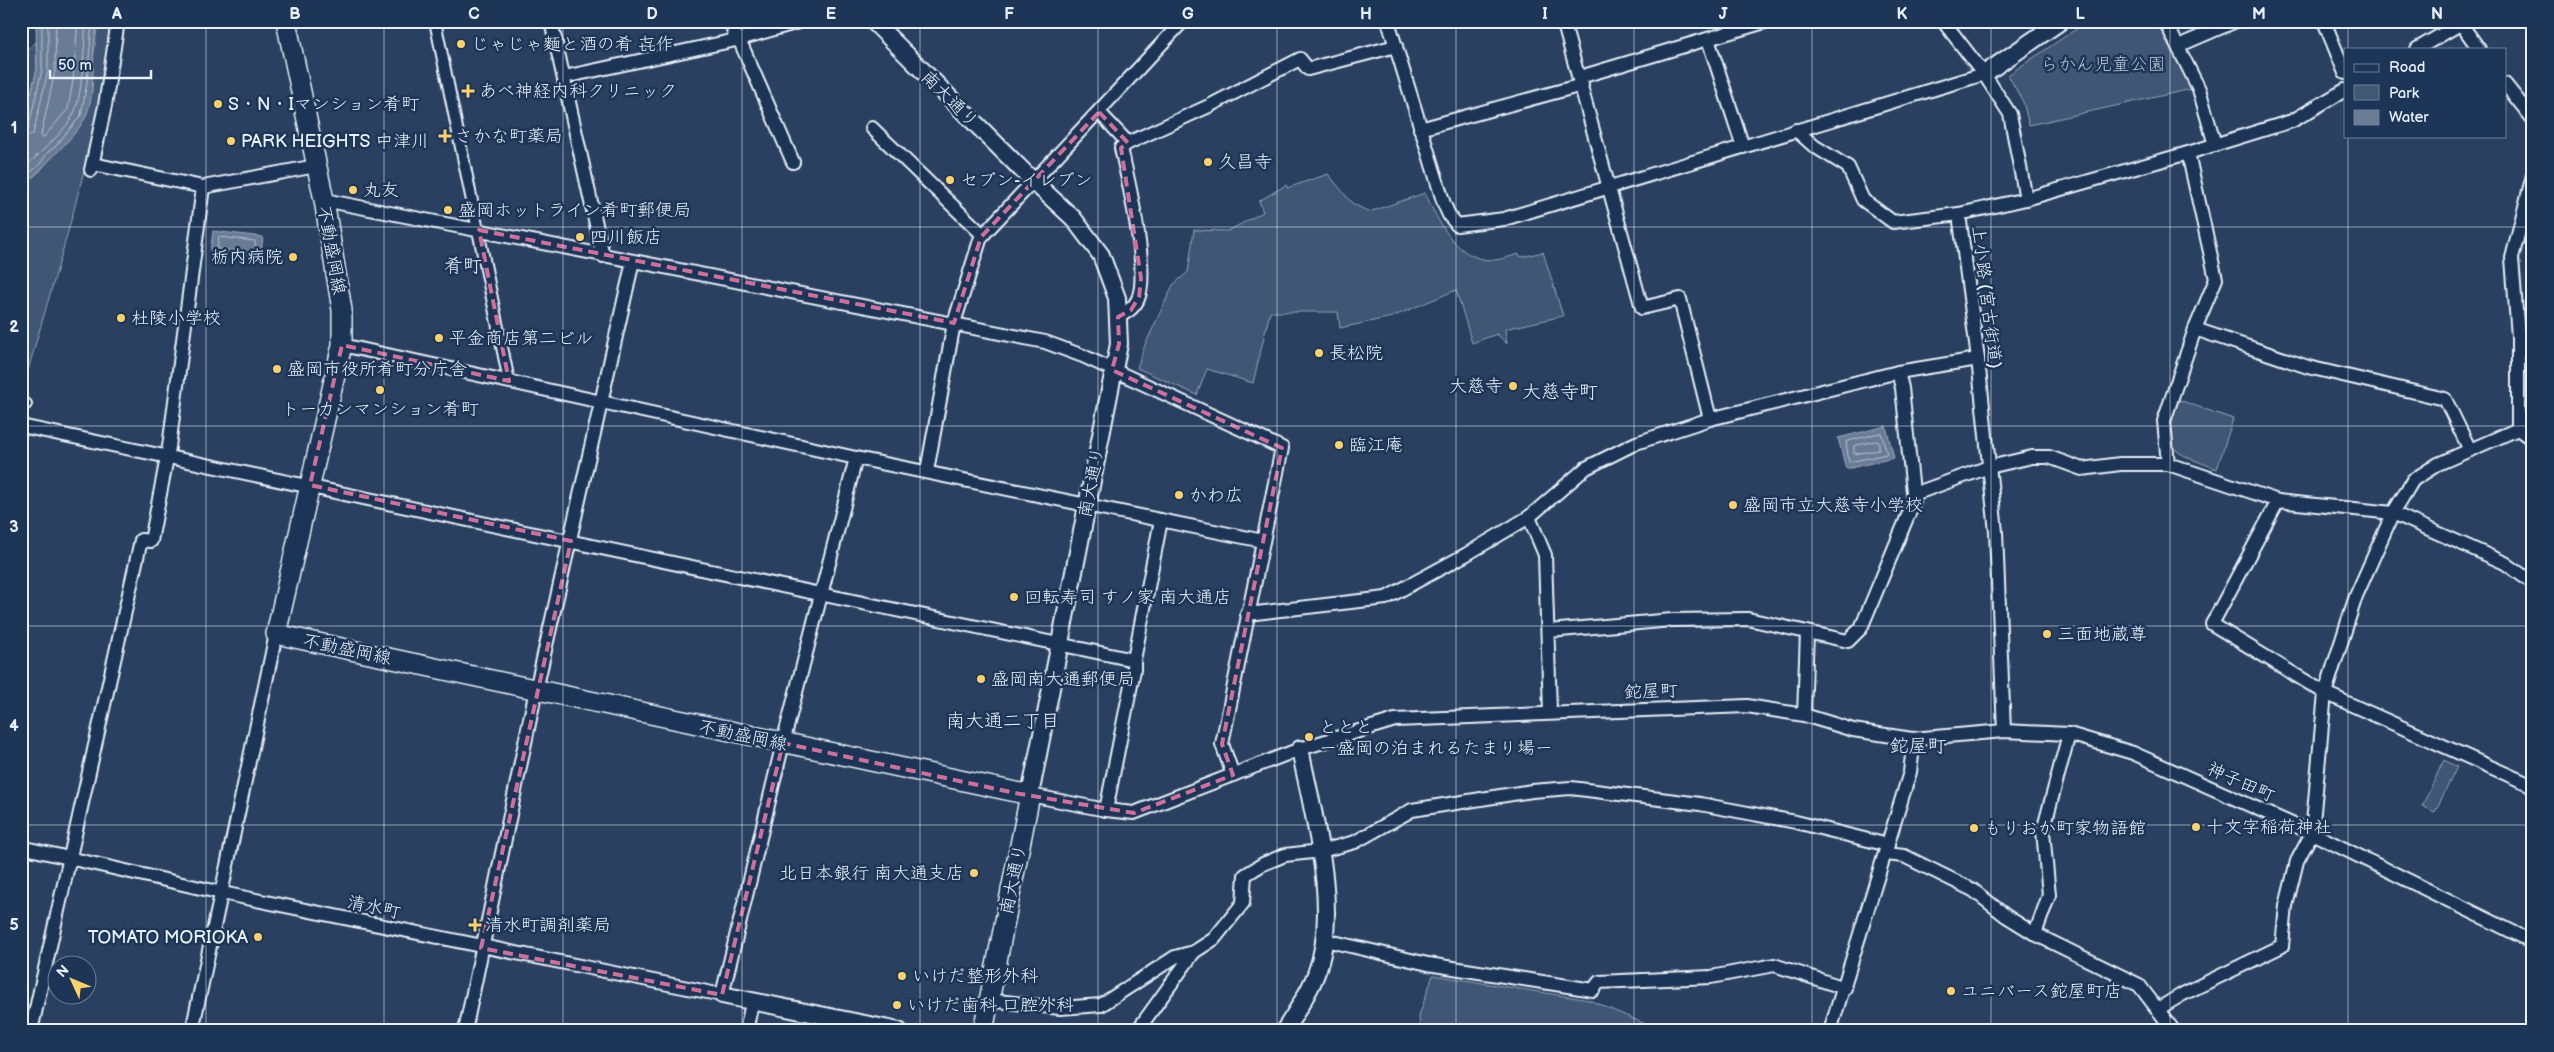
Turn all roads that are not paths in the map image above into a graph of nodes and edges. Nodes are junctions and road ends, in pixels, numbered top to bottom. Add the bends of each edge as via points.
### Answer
1 (118, 21) edge
2 (286, 21) edge
3 (435, 21) edge
4 (551, 21) edge
5 (731, 21) edge
6 (802, 21) edge
7 (873, 21) edge
8 (1183, 21) edge
9 (1388, 21) edge
10 (1564, 21) edge
11 (1768, 21) edge
12 (1942, 21) edge
13 (2061, 21) edge
14 (2165, 21) edge
15 (2236, 21) edge
16 (2324, 21) edge
17 (2463, 23) edge
18 (738, 39) junction
19 (1708, 39) junction
20 (1396, 46) junction
21 (2178, 46) junction
22 (2419, 48) edge
23 (2478, 48) edge
24 (2344, 71) edge
25 (1984, 74) junction
26 (564, 77) junction
27 (1581, 81) junction
28 (2506, 85) edge
29 (2344, 91) edge
30 (1098, 112) junction
31 (2533, 120) edge
32 (872, 128) dead end
33 (1420, 128) junction
34 (1796, 130) junction
35 (1128, 143) junction
36 (2215, 145) junction
37 (1743, 147) junction
38 (2188, 153) junction
39 (793, 162) dead end
40 (316, 166) junction
41 (2533, 175) edge
42 (1033, 182) junction
43 (203, 187) junction
44 (1610, 188) junction
45 (2026, 199) junction
46 (324, 200) junction
47 (1959, 214) junction
48 (479, 230) junction
49 (983, 234) junction
50 (604, 256) junction
51 (633, 261) junction
52 (1118, 316) junction
53 (954, 323) junction
54 (2195, 329) junction
55 (2518, 337) junction
56 (2533, 343) edge
57 (342, 345) junction
58 (1978, 359) junction
59 (1112, 370) junction
60 (1898, 372) junction
61 (509, 381) junction
62 (600, 402) junction
63 (1710, 419) junction
64 (21, 426) edge
65 (2518, 429) junction
66 (2533, 440) edge
67 (2470, 450) junction
68 (167, 457) junction
69 (856, 458) junction
70 (2168, 464) junction
71 (1989, 467) junction
72 (927, 471) junction
73 (310, 486) junction
74 (1914, 494) junction
75 (2278, 501) junction
76 (1087, 504) junction
77 (2393, 513) junction
78 (1529, 517) junction
79 (1161, 520) junction
80 (571, 540) junction
81 (1263, 541) junction
82 (2533, 583) edge
83 (822, 593) junction
84 (1247, 614) junction
85 (1549, 632) junction
86 (1807, 632) junction
87 (276, 634) junction
88 (1059, 643) junction
89 (1134, 660) junction
90 (536, 690) junction
91 (2325, 693) junction
92 (1550, 712) junction
93 (1804, 715) junction
94 (2004, 731) junction
95 (2070, 734) junction
96 (1914, 739) junction
97 (783, 743) junction
98 (1300, 749) junction
99 (1233, 775) junction
100 (2533, 786) edge
101 (1030, 795) junction
102 (1106, 810) junction
103 (2312, 833) junction
104 (21, 847) edge
105 (1887, 849) junction
106 (1321, 851) junction
107 (69, 857) junction
108 (222, 893) junction
109 (2035, 934) junction
110 (1325, 940) junction
111 (2533, 942) edge
112 (481, 948) junction
113 (1194, 952) junction
114 (1845, 988) junction
115 (722, 995) junction
116 (988, 1000) junction
117 (752, 1003) junction
118 (2158, 1009) junction
119 (893, 1030) edge
120 (31, 1031) edge
121 (192, 1031) edge
122 (465, 1031) edge
123 (746, 1031) edge
124 (983, 1031) edge
125 (1137, 1031) edge
126 (1284, 1031) edge
127 (1830, 1031) edge
128 (2174, 1031) edge

1 - 43 street via 92,167
2 - 40 main road, 不動盛岡線
3 - 48 street
4 - 26 street
5 - 18 street
6 - 18 street
7 - 42 street, 南大通り
8 - 30 street
9 - 20 street
10 - 27 street
11 - 19 street
12 - 25 street
13 - 25 street
14 - 21 street
15 - 21 street
16 - 24 street
17 - 22 street
17 - 23 street
18 - 26 street
18 - 39 street
19 - 27 street
19 - 37 street
20 - 33 street
20 - 35 street via 1308,69 1300,59
21 - 36 street via 2199,89
25 - 34 street
25 - 45 street via 2010,114
26 - 50 street
27 - 33 street
27 - 44 street
28 - 31 street
29 - 36 street, 上小路 (宮古街道) via 2292,121
30 - 35 street
30 - 42 street
32 - 49 street
33 - 44 street via 1444,204 1457,225 1504,219
34 - 37 street
34 - 47 street via 1814,146 1848,167 1863,200 1893,222
35 - 52 street via 1121,148 1139,247 1141,278 1139,297 1131,310
36 - 38 street, 上小路 (宮古街道)
37 - 44 street
38 - 45 street, 上小路 (宮古街道)
38 - 54 street via 2216,279
40 - 43 street
40 - 46 main road, 不動盛岡線
41 - 55 street via 2512,258
42 - 49 street
42 - 52 street, 南大通り via 1073,218 1101,255 1117,298
43 - 68 street
44 - 63 street via 1642,308 1680,299
45 - 47 street, 上小路 (宮古街道)
46 - 48 street
46 - 57 main road, 不動盛岡線 via 342,310
47 - 58 street, 上小路 (宮古街道)
48 - 50 street
48 - 61 street
49 - 53 street
50 - 51 street
51 - 53 street
51 - 62 street
52 - 59 street, 南大通り via 1119,344
53 - 59 street via 1045,342
53 - 72 street
54 - 67 street via 2308,366 2445,399
54 - 70 street via 2164,421
55 - 56 street
55 - 65 street
57 - 61 street
57 - 73 main road, 不動盛岡線
58 - 60 street
58 - 71 street, 上小路 (宮古街道)
59 - 76 street, 南大通り
59 - 81 street via 1282,448
60 - 63 street
60 - 74 street
61 - 62 street
62 - 69 street
62 - 80 street
63 - 78 street via 1636,443 1586,468
64 - 68 street
65 - 66 street
65 - 67 street
67 - 77 street via 2438,464 2413,480
68 - 73 street
68 - 107 street via 151,540 141,540
69 - 72 street
69 - 83 street
70 - 71 street via 2120,464 2082,469 2050,458 2032,457
70 - 75 street
71 - 74 street
71 - 94 street, 上小路 (宮古街道) via 1996,532
72 - 76 street
73 - 80 street
73 - 87 main road, 不動盛岡線
74 - 86 street via 1914,501 1861,628 1848,641
75 - 77 street
75 - 91 street via 2212,624
76 - 79 street
76 - 88 street, 南大通り
77 - 82 street via 2505,563
77 - 91 street via 2356,596
78 - 84 street via 1386,598
78 - 85 street via 1546,555
79 - 81 street
79 - 89 street
80 - 83 street
80 - 90 street
81 - 84 street
83 - 88 street
83 - 97 street
84 - 99 street via 1222,744
85 - 86 street via 1672,620 1748,619
85 - 92 street
86 - 93 street
87 - 90 main road, 不動盛岡線
87 - 108 street
88 - 89 street
88 - 101 street, 南大通り
89 - 102 street
90 - 97 main road, 不動盛岡線
90 - 112 street
91 - 100 street
91 - 103 street
92 - 93 street, 鉈屋町 via 1747,706
92 - 98 street, 鉈屋町 via 1396,720
93 - 96 street, 鉈屋町 via 1853,730
94 - 95 street, 神子田町
94 - 96 street, 鉈屋町
95 - 103 street, 神子田町 via 2133,753
95 - 109 street via 2043,831 2049,896
96 - 105 street via 1910,772
97 - 101 main road, 不動盛岡線
97 - 115 street
98 - 99 street, 鉈屋町
98 - 106 street
99 - 102 street, 鉈屋町 via 1134,813
101 - 102 street, 鉈屋町
101 - 116 main road, 南大通り
103 - 111 street, 神子田町
103 - 118 street via 2296,861 2286,906 2282,946
104 - 107 street, 清水町
105 - 106 street via 1796,822 1700,804 1571,788 1412,810 1355,842
105 - 109 street via 1973,890
105 - 114 street
106 - 110 street
106 - 113 street via 1285,855 1244,875 1243,903 1214,939
107 - 108 street, 清水町
107 - 120 street
108 - 112 street, 清水町
108 - 121 street
109 - 118 street via 2139,985
110 - 114 street via 1428,964 1592,990 1599,982 1711,977 1774,965
110 - 126 street via 1305,999
112 - 115 street, 清水町
112 - 122 street
113 - 116 street via 1175,957 1101,1005 1060,1008
113 - 125 street
114 - 127 street
115 - 117 street
116 - 124 main road, 南大通り
117 - 119 street
117 - 123 street
118 - 128 street

